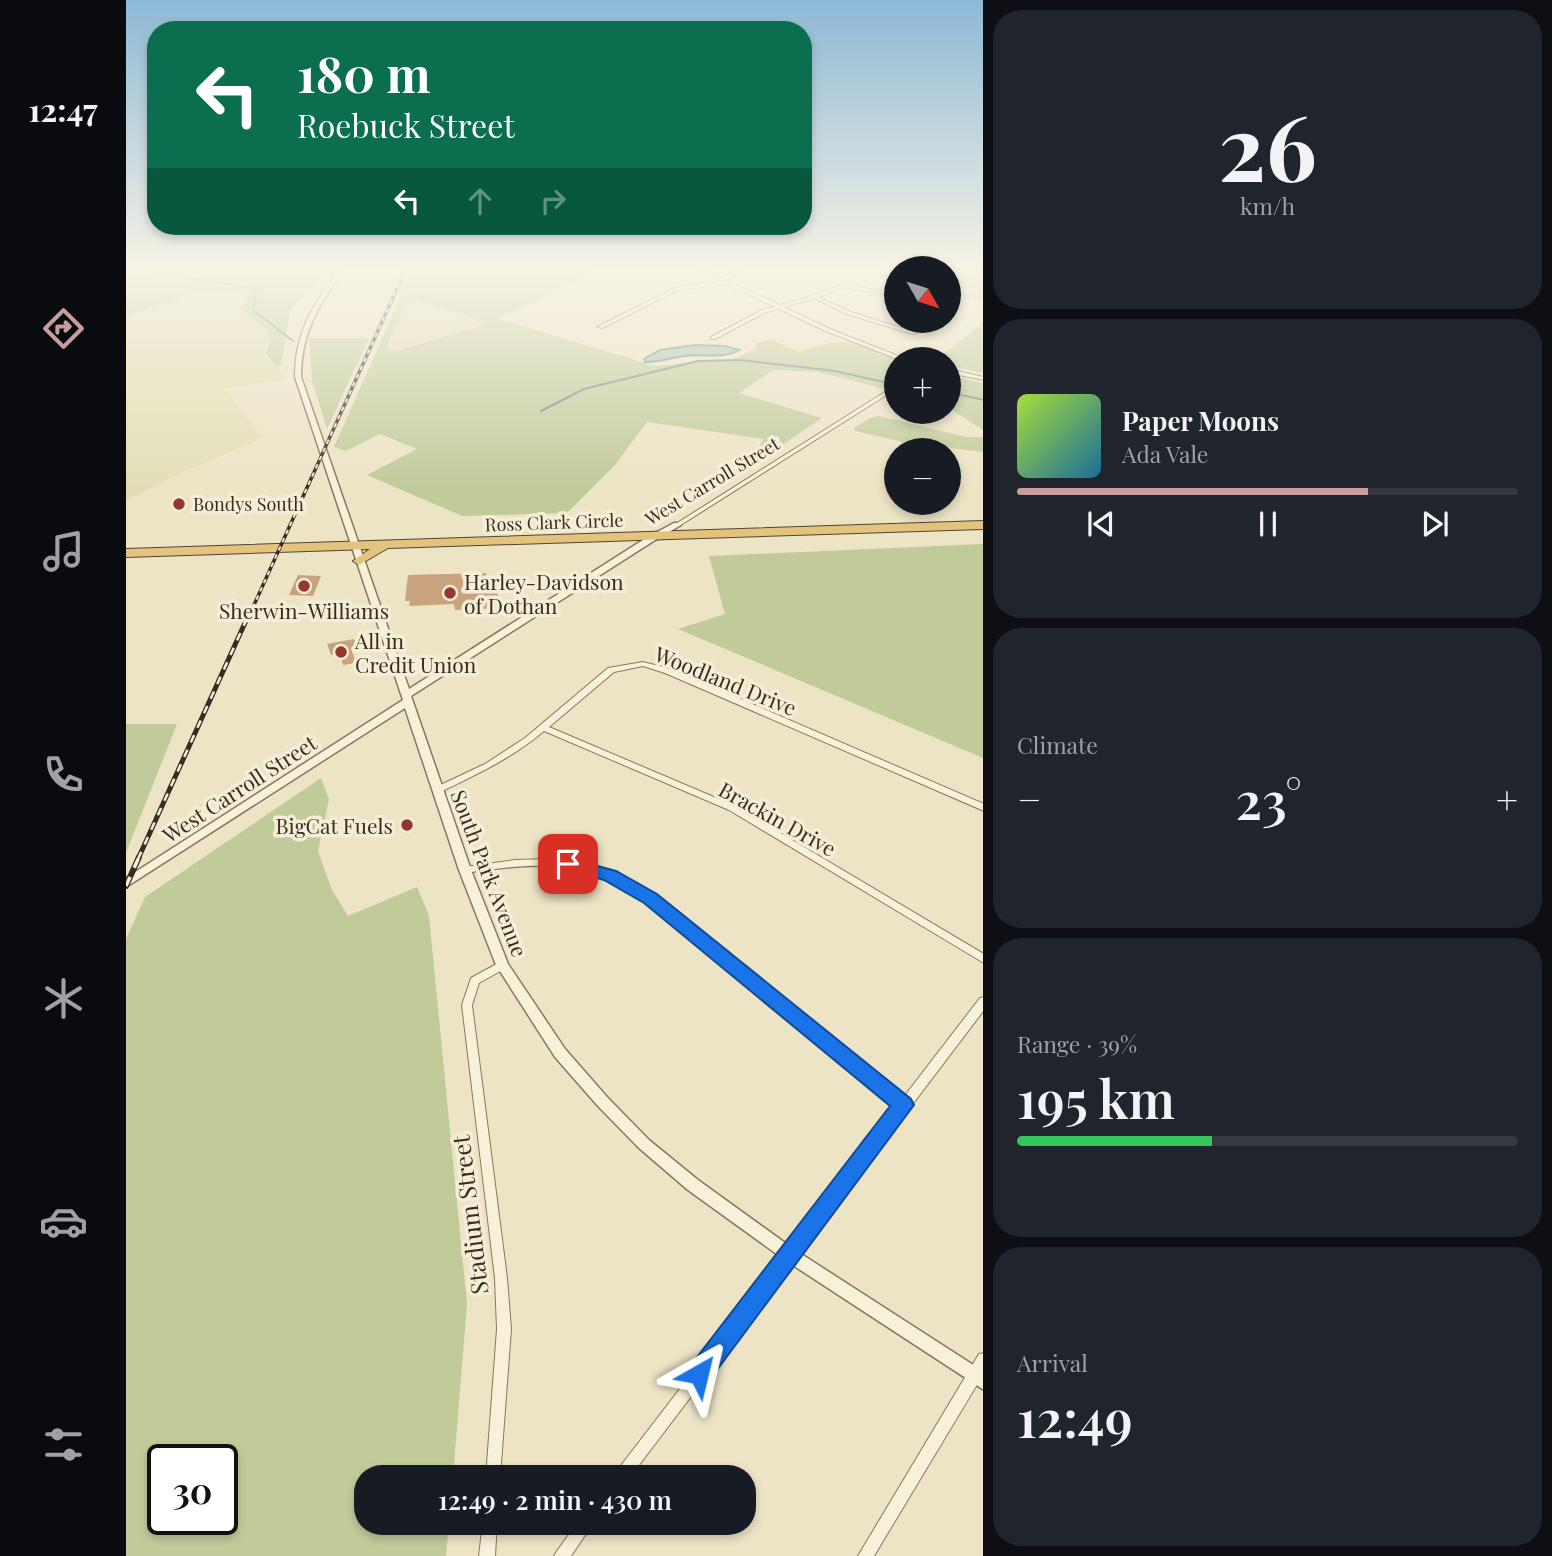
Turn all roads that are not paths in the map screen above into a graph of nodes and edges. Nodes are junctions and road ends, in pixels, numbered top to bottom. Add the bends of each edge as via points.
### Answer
1 (301, 344) edge
2 (861, 344) edge
3 (884, 352) edge
4 (961, 374) edge
5 (983, 379) edge
6 (884, 395) edge
7 (983, 516) edge
8 (983, 525) edge
9 (677, 526) junction
10 (563, 534) junction
11 (657, 536) junction
12 (625, 537) junction
13 (445, 538) junction
14 (353, 541) junction
15 (126, 543) edge
16 (386, 544) junction
17 (639, 546) junction
18 (126, 553) edge
19 (359, 561) junction
20 (406, 699) junction
21 (545, 728) junction
22 (437, 790) junction
23 (983, 808) edge
24 (465, 870) junction
25 (126, 883) edge
26 (983, 959) edge
27 (502, 965) junction
28 (983, 1001) edge
29 (904, 1105) junction
30 (790, 1255) junction
31 (983, 1359) edge
32 (978, 1379) edge
33 (494, 1465) edge
34 (630, 1465) edge
35 (489, 1535) edge
36 (577, 1535) edge
37 (488, 1556) edge
38 (562, 1556) edge
39 (866, 1556) edge

1 - 14 street, South Park Avenue via 297,368 303,394
2 - 3 street
4 - 5 street
6 - 9 street, West Carroll Street
7 - 9 highway, Ross Clark Circle
8 - 11 highway, Ross Clark Circle
9 - 10 highway, Ross Clark Circle
9 - 11 street, West Carroll Street
10 - 12 highway, Ross Clark Circle
10 - 13 highway, Ross Clark Circle
11 - 12 highway, Ross Clark Circle
11 - 17 street, West Carroll Street
12 - 17 highway
13 - 14 highway, Ross Clark Circle
13 - 16 highway, Ross Clark Circle
14 - 15 highway, Ross Clark Circle
14 - 16 highway, Ross Clark Circle
14 - 18 highway, Ross Clark Circle
14 - 19 street, South Park Avenue
16 - 19 highway
17 - 20 street, West Carroll Street
19 - 20 street, South Park Avenue
20 - 22 street, South Park Avenue
20 - 25 street, West Carroll Street
21 - 22 street, Woodland Drive via 488,766
21 - 23 street, Woodland Drive via 611,670 635,664 652,666
21 - 26 street, Brackin Drive via 732,808
22 - 24 street, South Park Avenue
24 - 27 street, South Park Avenue
24 - 29 street via 551,862 597,870 623,881
27 - 30 street, South Park Avenue via 560,1053 627,1127 693,1185
27 - 33 street, Stadium Street via 475,981 467,1005 502,1291 504,1329
28 - 29 street
29 - 30 street
30 - 32 street, South Park Avenue
30 - 34 street
31 - 32 street
32 - 39 street
35 - 37 street
36 - 38 street

